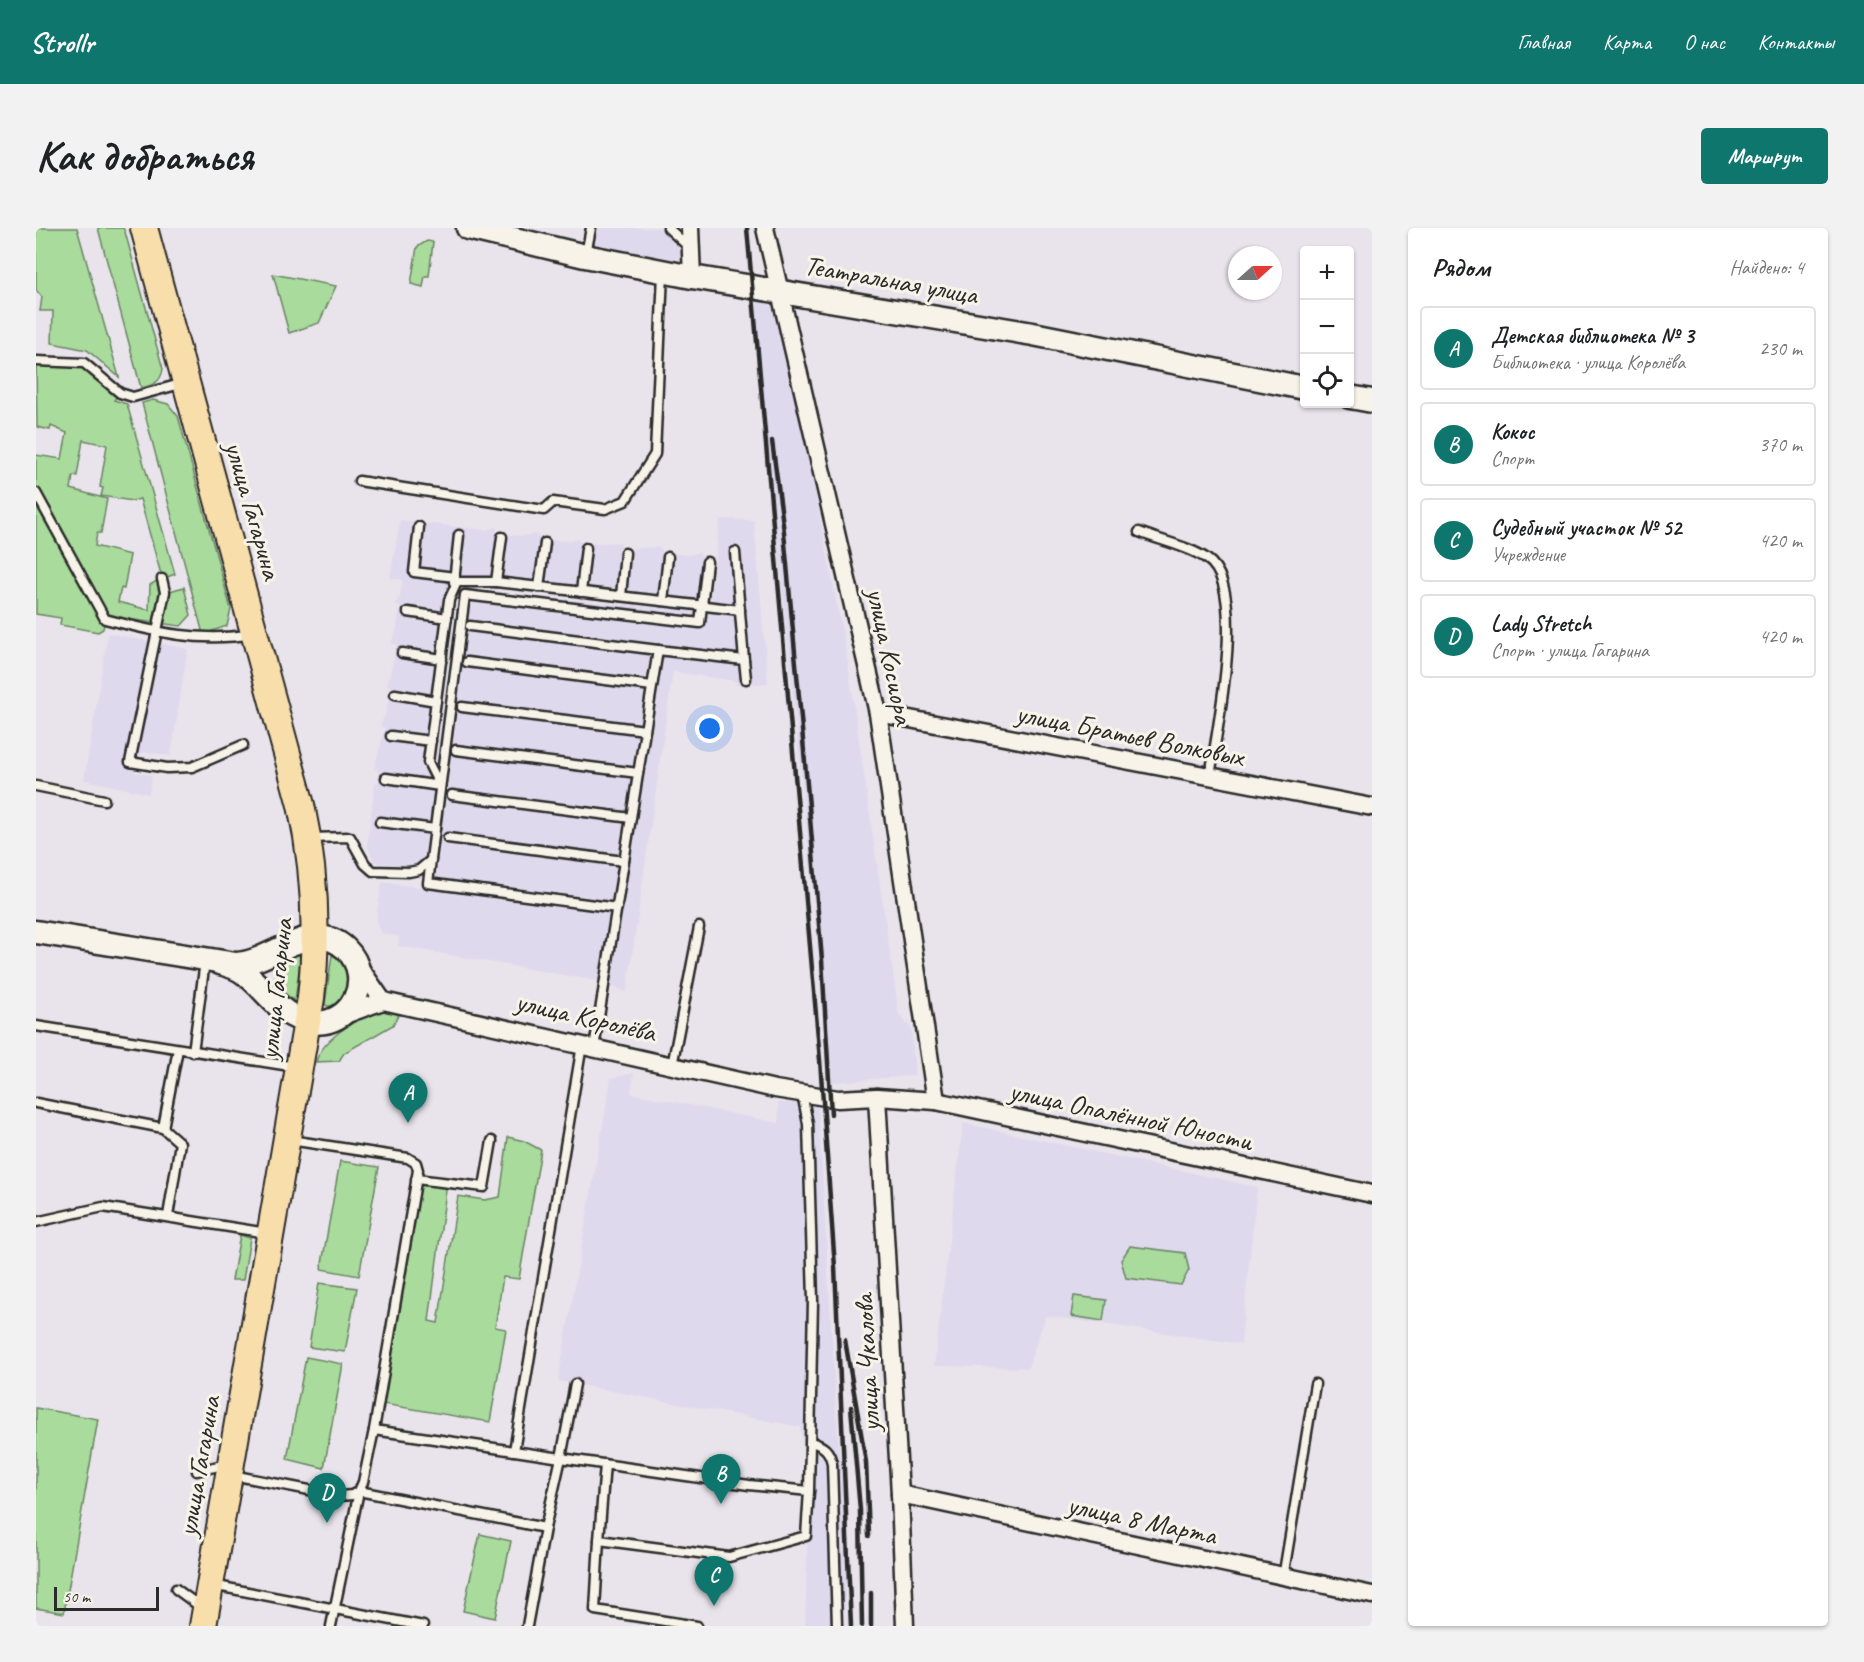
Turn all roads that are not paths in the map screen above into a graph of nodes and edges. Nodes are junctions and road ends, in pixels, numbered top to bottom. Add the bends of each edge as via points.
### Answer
1 (144, 228) edge
2 (591, 228) edge
3 (669, 228) edge
4 (690, 228) edge
5 (765, 228) edge
6 (479, 229) edge
7 (691, 248) junction
8 (585, 256) junction
9 (663, 271) junction
10 (692, 277) junction
11 (780, 291) junction
12 (36, 361) edge
13 (185, 383) junction
14 (1300, 387) edge
15 (1354, 398) edge
16 (1372, 401) edge
17 (359, 481) dead end
18 (36, 493) edge
19 (419, 527) dead end
20 (1139, 532) dead end
21 (459, 535) dead end
22 (502, 537) dead end
23 (544, 543) dead end
24 (586, 548) dead end
25 (735, 552) dead end
26 (626, 553) dead end
27 (668, 557) dead end
28 (707, 562) dead end
29 (455, 577) junction
30 (162, 579) dead end
31 (496, 582) junction
32 (453, 587) junction
33 (540, 587) junction
34 (580, 592) junction
35 (621, 596) junction
36 (663, 601) junction
37 (702, 605) junction
38 (740, 610) junction
39 (408, 612) dead end
40 (447, 618) junction
41 (470, 626) dead end
42 (157, 633) junction
43 (256, 633) junction
44 (658, 650) junction
45 (402, 653) dead end
46 (442, 658) junction
47 (744, 660) junction
48 (467, 662) dead end
49 (746, 680) dead end
50 (652, 686) junction
51 (395, 694) dead end
52 (436, 700) junction
53 (462, 707) dead end
54 (878, 713) junction
55 (645, 730) junction
56 (391, 736) dead end
57 (430, 741) junction
58 (243, 746) dead end
59 (456, 750) dead end
60 (638, 773) junction
61 (1210, 777) junction
62 (387, 778) dead end
63 (36, 786) edge
64 (440, 786) junction
65 (452, 795) dead end
66 (104, 800) dead end
67 (1372, 807) edge
68 (631, 818) junction
69 (380, 822) dead end
70 (435, 829) junction
71 (308, 838) junction
72 (448, 838) dead end
73 (431, 860) junction
74 (624, 861) junction
75 (617, 908) junction
76 (699, 927) dead end
77 (36, 932) edge
78 (315, 938) junction
79 (279, 949) junction
80 (213, 962) junction
81 (356, 963) junction
82 (383, 1001) junction
83 (274, 1002) junction
84 (341, 1016) junction
85 (307, 1022) junction
86 (36, 1026) edge
87 (588, 1047) junction
88 (178, 1049) junction
89 (194, 1052) junction
90 (672, 1066) junction
91 (299, 1067) junction
92 (802, 1093) junction
93 (877, 1097) junction
94 (936, 1101) junction
95 (36, 1103) edge
96 (163, 1128) junction
97 (287, 1139) junction
98 (492, 1141) dead end
99 (416, 1179) junction
100 (1372, 1194) edge
101 (168, 1216) junction
102 (36, 1221) edge
103 (271, 1234) junction
104 (575, 1384) dead end
105 (1315, 1384) dead end
106 (374, 1430) junction
107 (811, 1442) junction
108 (514, 1451) junction
109 (561, 1458) junction
110 (605, 1464) junction
111 (230, 1469) junction
112 (197, 1471) dead end
113 (359, 1491) junction
114 (809, 1491) junction
115 (900, 1494) junction
116 (545, 1528) junction
117 (599, 1540) junction
118 (1283, 1578) junction
119 (210, 1585) junction
120 (176, 1589) dead end
121 (1372, 1595) edge
122 (334, 1607) junction
123 (204, 1618) edge
124 (331, 1626) edge
125 (423, 1626) edge
126 (526, 1626) edge
127 (697, 1626) edge
128 (837, 1626) edge
129 (905, 1626) edge

1 - 13 main road, улица Гагарина
2 - 8 lane
3 - 7 lane
4 - 7 street
5 - 11 street, улица Косиора
6 - 8 street, Театральная улица
7 - 10 street
8 - 9 street, Театральная улица
9 - 10 street, Театральная улица
9 - 17 lane via 655,454 625,501 605,509 553,502 544,510
10 - 11 street, Театральная улица
11 - 14 street, Театральная улица via 1033,334
11 - 54 street, улица Косиора
12 - 13 lane via 84,363 120,393 133,397
13 - 43 main road, улица Гагарина
15 - 16 street
18 - 42 lane via 105,619
19 - 29 lane via 414,572
20 - 61 lane via 1207,558 1219,574 1228,599 1228,640
21 - 29 lane
22 - 31 lane
23 - 33 lane
24 - 34 lane
25 - 38 lane
26 - 35 lane
27 - 36 lane
28 - 37 lane
29 - 32 lane
30 - 42 lane via 165,592
31 - 32 lane via 461,580
31 - 33 lane
32 - 40 lane
33 - 34 lane
34 - 35 lane
35 - 36 lane
36 - 37 lane
37 - 38 lane
37 - 64 lane via 699,623 465,595
38 - 47 lane
39 - 40 lane
40 - 46 lane
41 - 44 lane
42 - 43 lane via 198,639
42 - 58 lane via 130,762 167,768 192,767
43 - 71 main road, улица Гагарина
44 - 47 lane
44 - 50 lane
45 - 46 lane
46 - 52 lane
47 - 49 lane
48 - 50 lane
50 - 55 lane
51 - 52 lane
52 - 57 lane
53 - 55 lane
54 - 61 street, улица Братьев Волковых
54 - 94 street, улица Косиора
55 - 60 lane
56 - 57 lane
57 - 64 lane via 428,762
59 - 60 lane
60 - 68 lane
61 - 67 street, улица Братьев Волковых
62 - 64 lane
63 - 66 lane
64 - 70 lane
65 - 68 lane
68 - 74 lane
69 - 70 lane
70 - 73 lane
71 - 73 lane via 350,837 373,871 409,872 419,870
71 - 78 main road, улица Гагарина
72 - 74 lane
73 - 75 lane via 428,883
74 - 75 lane
75 - 87 lane
76 - 90 lane
77 - 80 street
78 - 79 street via 294,941
78 - 81 street via 337,942
78 - 85 main road, улица Гагарина
79 - 80 street via 255,962
79 - 83 street via 267,978
80 - 83 street via 239,970
80 - 89 lane
81 - 82 street
81 - 84 street via 359,989 352,1006
82 - 84 street
82 - 87 street, улица Королёва
83 - 85 street via 287,1014
84 - 85 street
85 - 91 main road, улица Гагарина
86 - 88 lane
87 - 90 street, улица Королёва
87 - 108 lane
88 - 89 lane
88 - 96 lane
89 - 91 lane
90 - 92 street, улица Королёва
91 - 97 main road, улица Гагарина
92 - 93 street, улица Опалённой Юности via 838,1099
92 - 107 lane via 808,1124 813,1301
93 - 94 street, улица Опалённой Юности
93 - 115 street, улица Чкалова
94 - 100 street, улица Опалённой Юности
95 - 96 lane
96 - 101 lane via 180,1143
97 - 99 lane via 408,1158 416,1163
97 - 103 main road, улица Гагарина
98 - 99 lane via 484,1187
99 - 106 lane
101 - 102 lane via 103,1207
101 - 103 lane
103 - 111 main road, улица Гагарина
104 - 109 lane
105 - 118 lane
106 - 108 lane
106 - 113 lane
107 - 114 lane
107 - 128 lane via 824,1446 832,1463
108 - 109 lane
109 - 110 lane
109 - 116 lane
110 - 114 lane
110 - 117 lane
111 - 112 lane
111 - 113 lane via 340,1496
111 - 119 main road, улица Гагарина
113 - 116 lane
113 - 122 lane
114 - 117 lane via 806,1536 729,1557
115 - 118 street, улица 8 Марта
115 - 129 street, улица Чкалова
116 - 126 lane
117 - 127 lane via 595,1610
118 - 121 street, улица 8 Марта
119 - 122 lane
119 - 123 main road, улица Гагарина
120 - 123 lane
122 - 124 lane
122 - 125 lane

